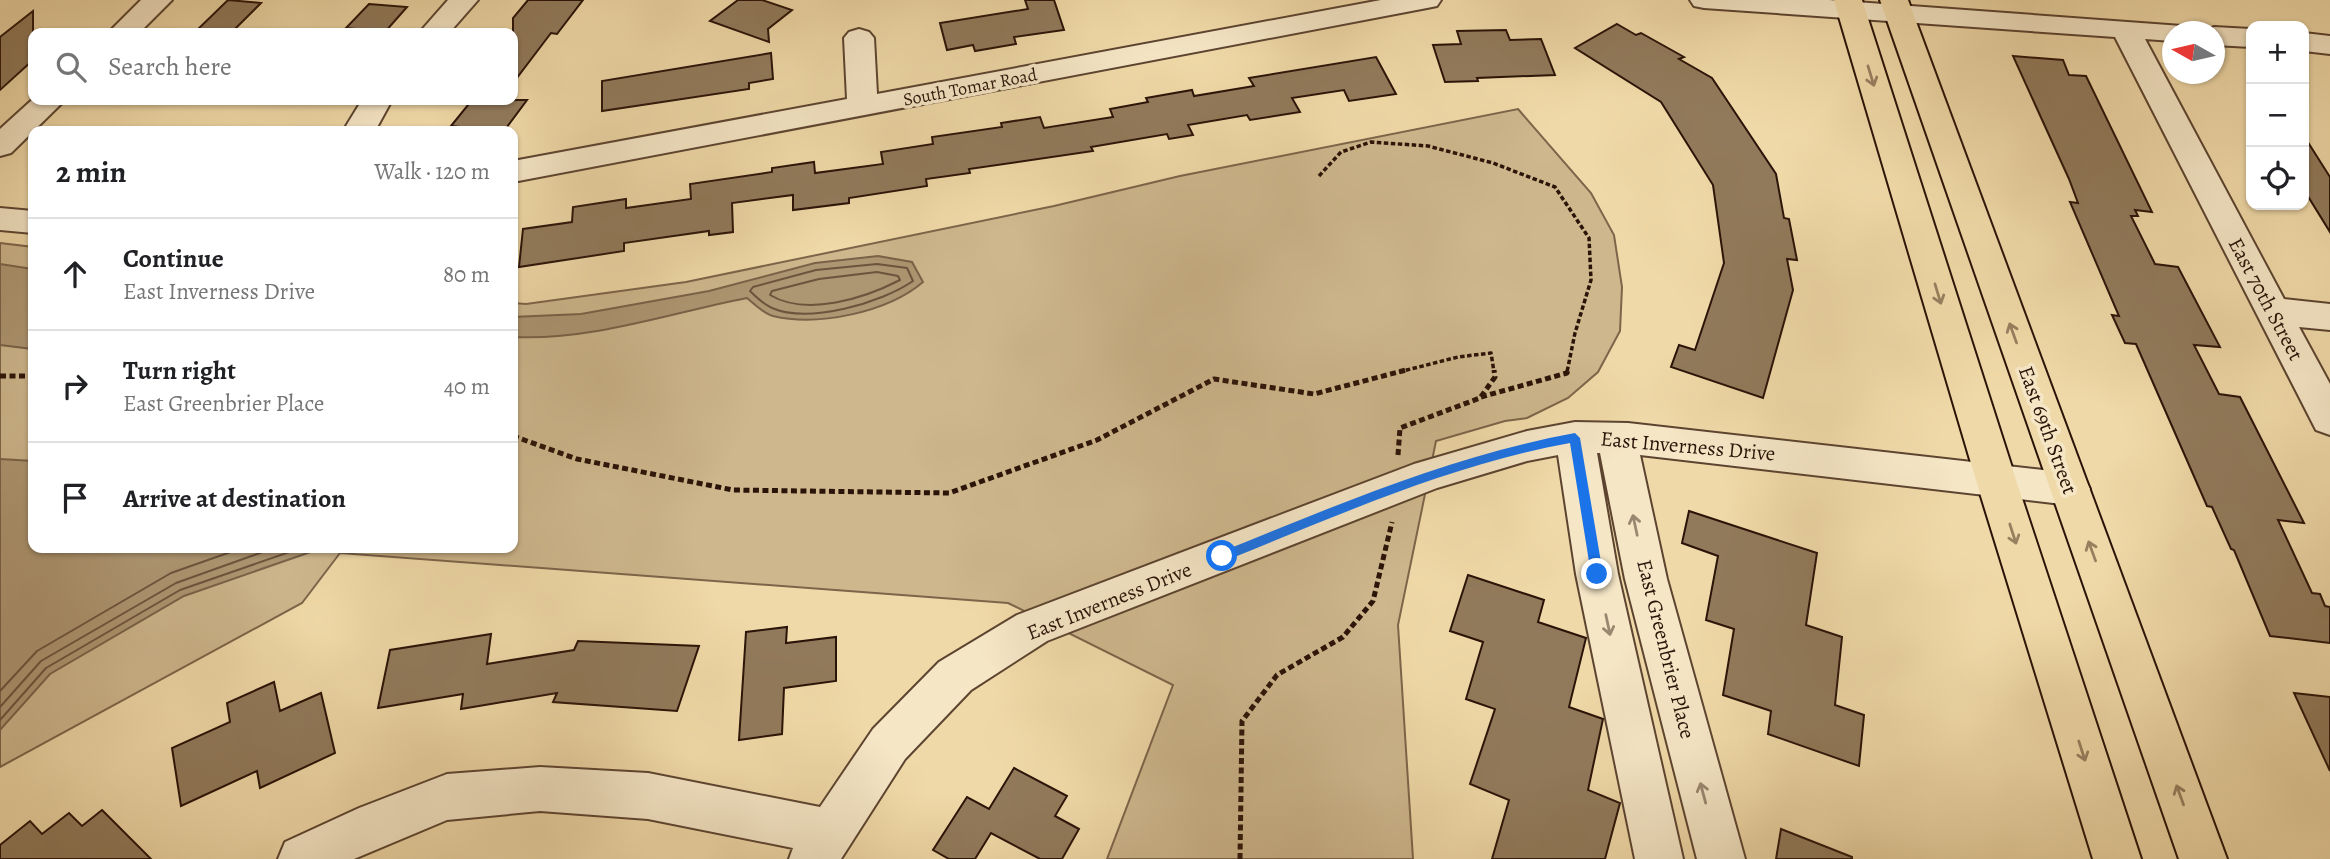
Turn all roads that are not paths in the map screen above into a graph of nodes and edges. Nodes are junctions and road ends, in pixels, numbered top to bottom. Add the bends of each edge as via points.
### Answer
1 (158, 0) edge
2 (464, 0) edge
3 (1267, 0) edge
4 (1427, 0) edge
5 (1704, 0) edge
6 (1849, 6) edge
7 (1896, 7) edge
8 (1286, 25) junction
9 (127, 28) edge
10 (438, 28) edge
11 (2125, 29) junction
12 (2162, 31) edge
13 (2225, 37) edge
14 (859, 38) dead end
15 (2246, 38) edge
16 (2309, 43) edge
17 (2330, 44) edge
18 (45, 105) edge
19 (374, 105) edge
20 (863, 107) junction
21 (360, 126) edge
22 (0, 146) edge
23 (518, 171) edge
24 (0, 219) edge
25 (28, 222) edge
26 (2272, 312) junction
27 (2330, 317) edge
28 (2330, 420) edge
29 (1575, 438) junction
30 (1617, 438) junction
31 (1996, 480) junction
32 (2070, 489) junction
33 (821, 846) edge
34 (302, 859) edge
35 (1659, 859) edge
36 (1721, 859) edge
37 (2117, 859) edge
38 (2203, 859) edge

1 - 9 street
2 - 10 street
3 - 8 street
4 - 8 street, South Tomar Road
5 - 6 street
6 - 7 street
6 -> 31 main road
7 - 11 street
32 -> 7 main road, East 69th Street
8 - 20 street, South Tomar Road
11 - 12 street
11 - 26 street, East 70th Street
13 - 15 street
14 - 20 street
16 - 17 street
18 - 22 street
19 - 21 street
20 - 23 street, South Tomar Road
24 - 25 street
26 - 27 street
26 - 28 street, East 70th Street
29 - 30 street, East Inverness Drive
29 - 33 street, East Inverness Drive via 1527,446 1427,475 1032,628 955,676 889,744
29 -> 35 street via 1597,574
30 - 31 street, East Inverness Drive
36 -> 30 street, East Greenbrier Place via 1646,579
31 - 32 street, East Inverness Drive
31 -> 37 main road
38 -> 32 main road, East 69th Street
33 - 34 street via 648,796 540,789 447,797

